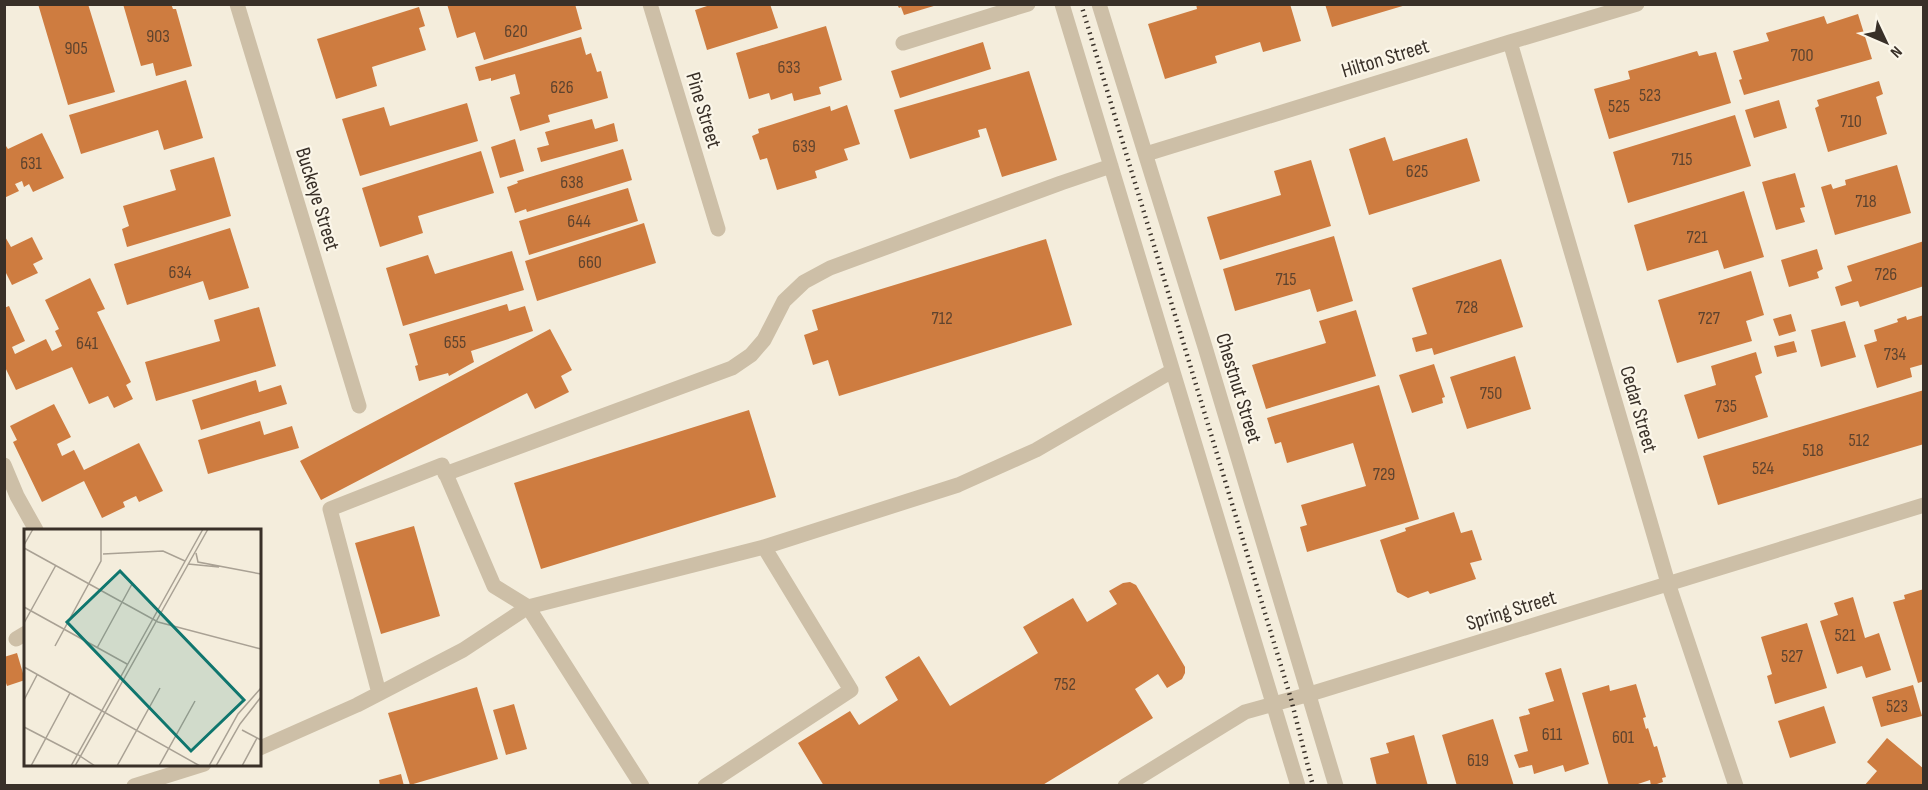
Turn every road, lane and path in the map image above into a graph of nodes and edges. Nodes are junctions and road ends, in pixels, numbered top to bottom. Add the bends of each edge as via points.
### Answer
1 (237, 4) edge
2 (650, 4) edge
3 (1028, 4) edge
4 (1062, 4) edge
5 (1099, 4) edge
6 (1637, 4) edge
7 (1510, 42) junction
8 (903, 43) dead end
9 (1146, 154) junction
10 (1111, 166) junction
11 (718, 229) dead end
12 (1172, 371) junction
13 (359, 406) dead end
14 (4, 465) edge
15 (445, 474) junction
16 (1923, 505) edge
17 (35, 529) edge
18 (764, 546) junction
19 (1668, 583) junction
20 (528, 607) junction
21 (379, 693) junction
22 (1310, 694) junction
23 (1273, 704) junction
24 (261, 748) edge
25 (201, 766) edge
26 (134, 786) edge
27 (642, 786) edge
28 (705, 786) edge
29 (1125, 786) edge
30 (1298, 786) edge
31 (1336, 786) edge
32 (1736, 786) edge

1 - 13 street, Buckeye Street
2 - 11 street, Pine Street
3 - 8 street
4 - 10 street
5 - 9 street, Chestnut Street
6 - 7 street, Hilton Street
7 - 9 street, Hilton Street
7 - 19 street, Cedar Street
9 - 22 street, Chestnut Street
10 - 12 street
10 - 15 street via 830,268 804,282 784,301 764,340 732,368
12 - 18 street via 1036,450 958,485
12 - 23 street
14 - 17 street
15 - 20 street via 494,586
15 - 21 street via 442,465 330,509
16 - 19 street, Spring Street
18 - 20 street
18 - 28 street via 851,690
19 - 22 street, Spring Street
19 - 32 street, Cedar Street
20 - 21 street via 463,650
20 - 27 street
21 - 24 street
22 - 23 street, Spring Street
22 - 31 street, Chestnut Street
23 - 29 street, Spring Street via 1245,712
23 - 30 street
25 - 26 street

